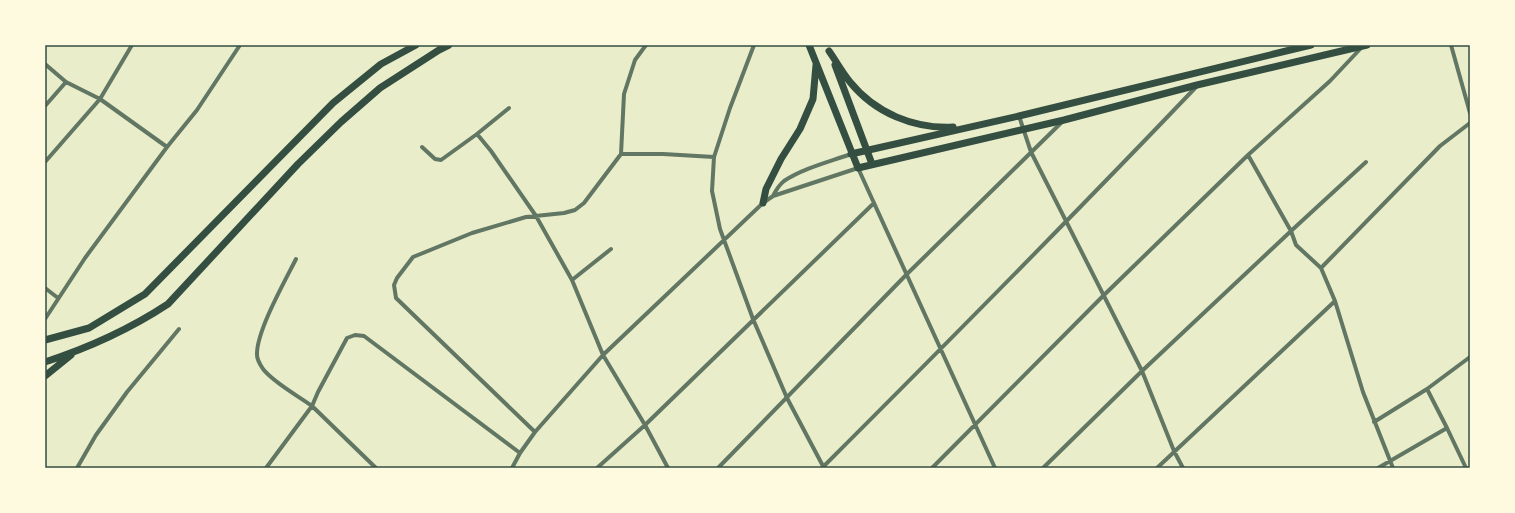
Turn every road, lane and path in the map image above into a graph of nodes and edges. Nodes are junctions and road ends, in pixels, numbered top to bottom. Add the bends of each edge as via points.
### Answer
1 (132, 45) edge
2 (240, 45) edge
3 (416, 45) edge
4 (449, 45) edge
5 (646, 45) edge
6 (754, 45) edge
7 (809, 45) edge
8 (1311, 45) edge
9 (1451, 45) edge
10 (1365, 46) edge
11 (828, 48) edge
12 (817, 63) junction
13 (45, 64) edge
14 (66, 82) junction
15 (1197, 85) junction
16 (100, 99) junction
17 (45, 106) edge
18 (509, 108) dead end
19 (1470, 113) edge
20 (1019, 116) junction
21 (1064, 120) junction
22 (1470, 123) edge
23 (972, 127) junction
24 (1024, 130) junction
25 (477, 134) junction
26 (167, 147) junction
27 (422, 147) dead end
28 (867, 150) junction
29 (1031, 152) junction
30 (621, 154) junction
31 (851, 154) junction
32 (1248, 155) junction
33 (714, 157) junction
34 (45, 162) edge
35 (1366, 162) dead end
36 (872, 164) junction
37 (858, 168) junction
38 (773, 196) junction
39 (763, 203) junction
40 (874, 203) junction
41 (536, 216) junction
42 (1067, 222) junction
43 (1291, 230) junction
44 (724, 241) junction
45 (611, 249) dead end
46 (296, 259) dead end
47 (1321, 268) junction
48 (906, 275) junction
49 (572, 280) junction
50 (45, 288) edge
51 (1103, 296) junction
52 (58, 298) junction
53 (1335, 301) junction
54 (45, 319) edge
55 (753, 319) junction
56 (179, 329) dead end
57 (45, 340) edge
58 (941, 350) junction
59 (77, 351) junction
60 (603, 355) junction
61 (1470, 357) edge
62 (45, 362) edge
63 (1142, 371) junction
64 (45, 376) edge
65 (1427, 389) junction
66 (787, 398) junction
67 (312, 406) junction
68 (1374, 422) junction
69 (975, 424) junction
70 (645, 425) junction
71 (1448, 428) junction
72 (536, 432) junction
73 (1174, 451) junction
74 (520, 453) junction
75 (1390, 460) junction
76 (823, 467) edge
77 (77, 468) edge
78 (266, 468) edge
79 (376, 468) edge
80 (512, 468) edge
81 (597, 468) edge
82 (668, 468) edge
83 (718, 468) edge
84 (932, 468) edge
85 (995, 468) edge
86 (1043, 468) edge
87 (1156, 468) edge
88 (1182, 468) edge
89 (1378, 468) edge
90 (1393, 468) edge
91 (1466, 468) edge

1 - 16 street
2 - 26 street via 197,110
3 - 57 main road via 381,64 332,103 145,294 89,328
4 - 59 main road via 380,88 341,122 168,304 142,321
5 - 30 street via 635,60 624,94
6 - 33 street
7 - 12 main road
8 - 20 main road
9 - 19 street
10 - 15 main road
10 - 32 street
11 - 23 main road via 862,95 892,116 935,127
11 - 28 main road
12 - 31 main road
12 - 39 main road via 813,99 800,130 766,189
13 - 14 street
14 - 16 street
14 - 17 street
15 - 21 main road
15 - 42 street
16 - 26 street
16 - 34 street
18 - 25 street
20 - 23 main road
20 - 24 street
21 - 24 main road
21 - 29 street
22 - 47 street via 1440,146
23 - 28 main road
24 - 29 street
24 - 36 main road
25 - 27 street via 440,160 435,159
25 - 41 street
26 - 52 street
28 - 31 main road
28 - 36 main road
29 - 42 street
29 - 48 street
30 - 33 street
30 - 41 street via 584,203 575,210
31 - 37 main road
31 - 38 street via 784,181
32 - 43 street
32 - 51 street
33 - 44 street via 712,191
35 - 43 street
36 - 37 main road
37 - 38 street
37 - 40 street
38 - 39 street
39 - 44 street
40 - 48 street
40 - 55 street
41 - 49 street
41 - 72 street via 472,233 413,257 394,285 396,298
42 - 51 street
42 - 58 street
43 - 47 street via 1296,245
43 - 63 street
44 - 55 street
44 - 60 street
45 - 49 street
46 - 67 street via 270,310 257,356 262,368 270,376
47 - 53 street
48 - 58 street
48 - 66 street
49 - 60 street
50 - 52 street
51 - 63 street
51 - 69 street
52 - 54 street
53 - 68 street
53 - 73 street
55 - 66 street
55 - 70 street
56 - 77 street via 100,428
58 - 69 street
58 - 76 street
59 - 62 main road
59 - 64 main road
60 - 70 street
60 - 72 street
61 - 65 street
63 - 73 street
63 - 86 street
65 - 68 street
65 - 71 street
66 - 76 street
66 - 83 street
67 - 74 street via 347,338 355,335 364,336
67 - 78 street
67 - 79 street
68 - 75 street
69 - 84 street
69 - 85 street
70 - 81 street
70 - 82 street
71 - 75 street
71 - 91 street
72 - 74 street
73 - 87 street
73 - 88 street
74 - 80 street
75 - 89 street
75 - 90 street

